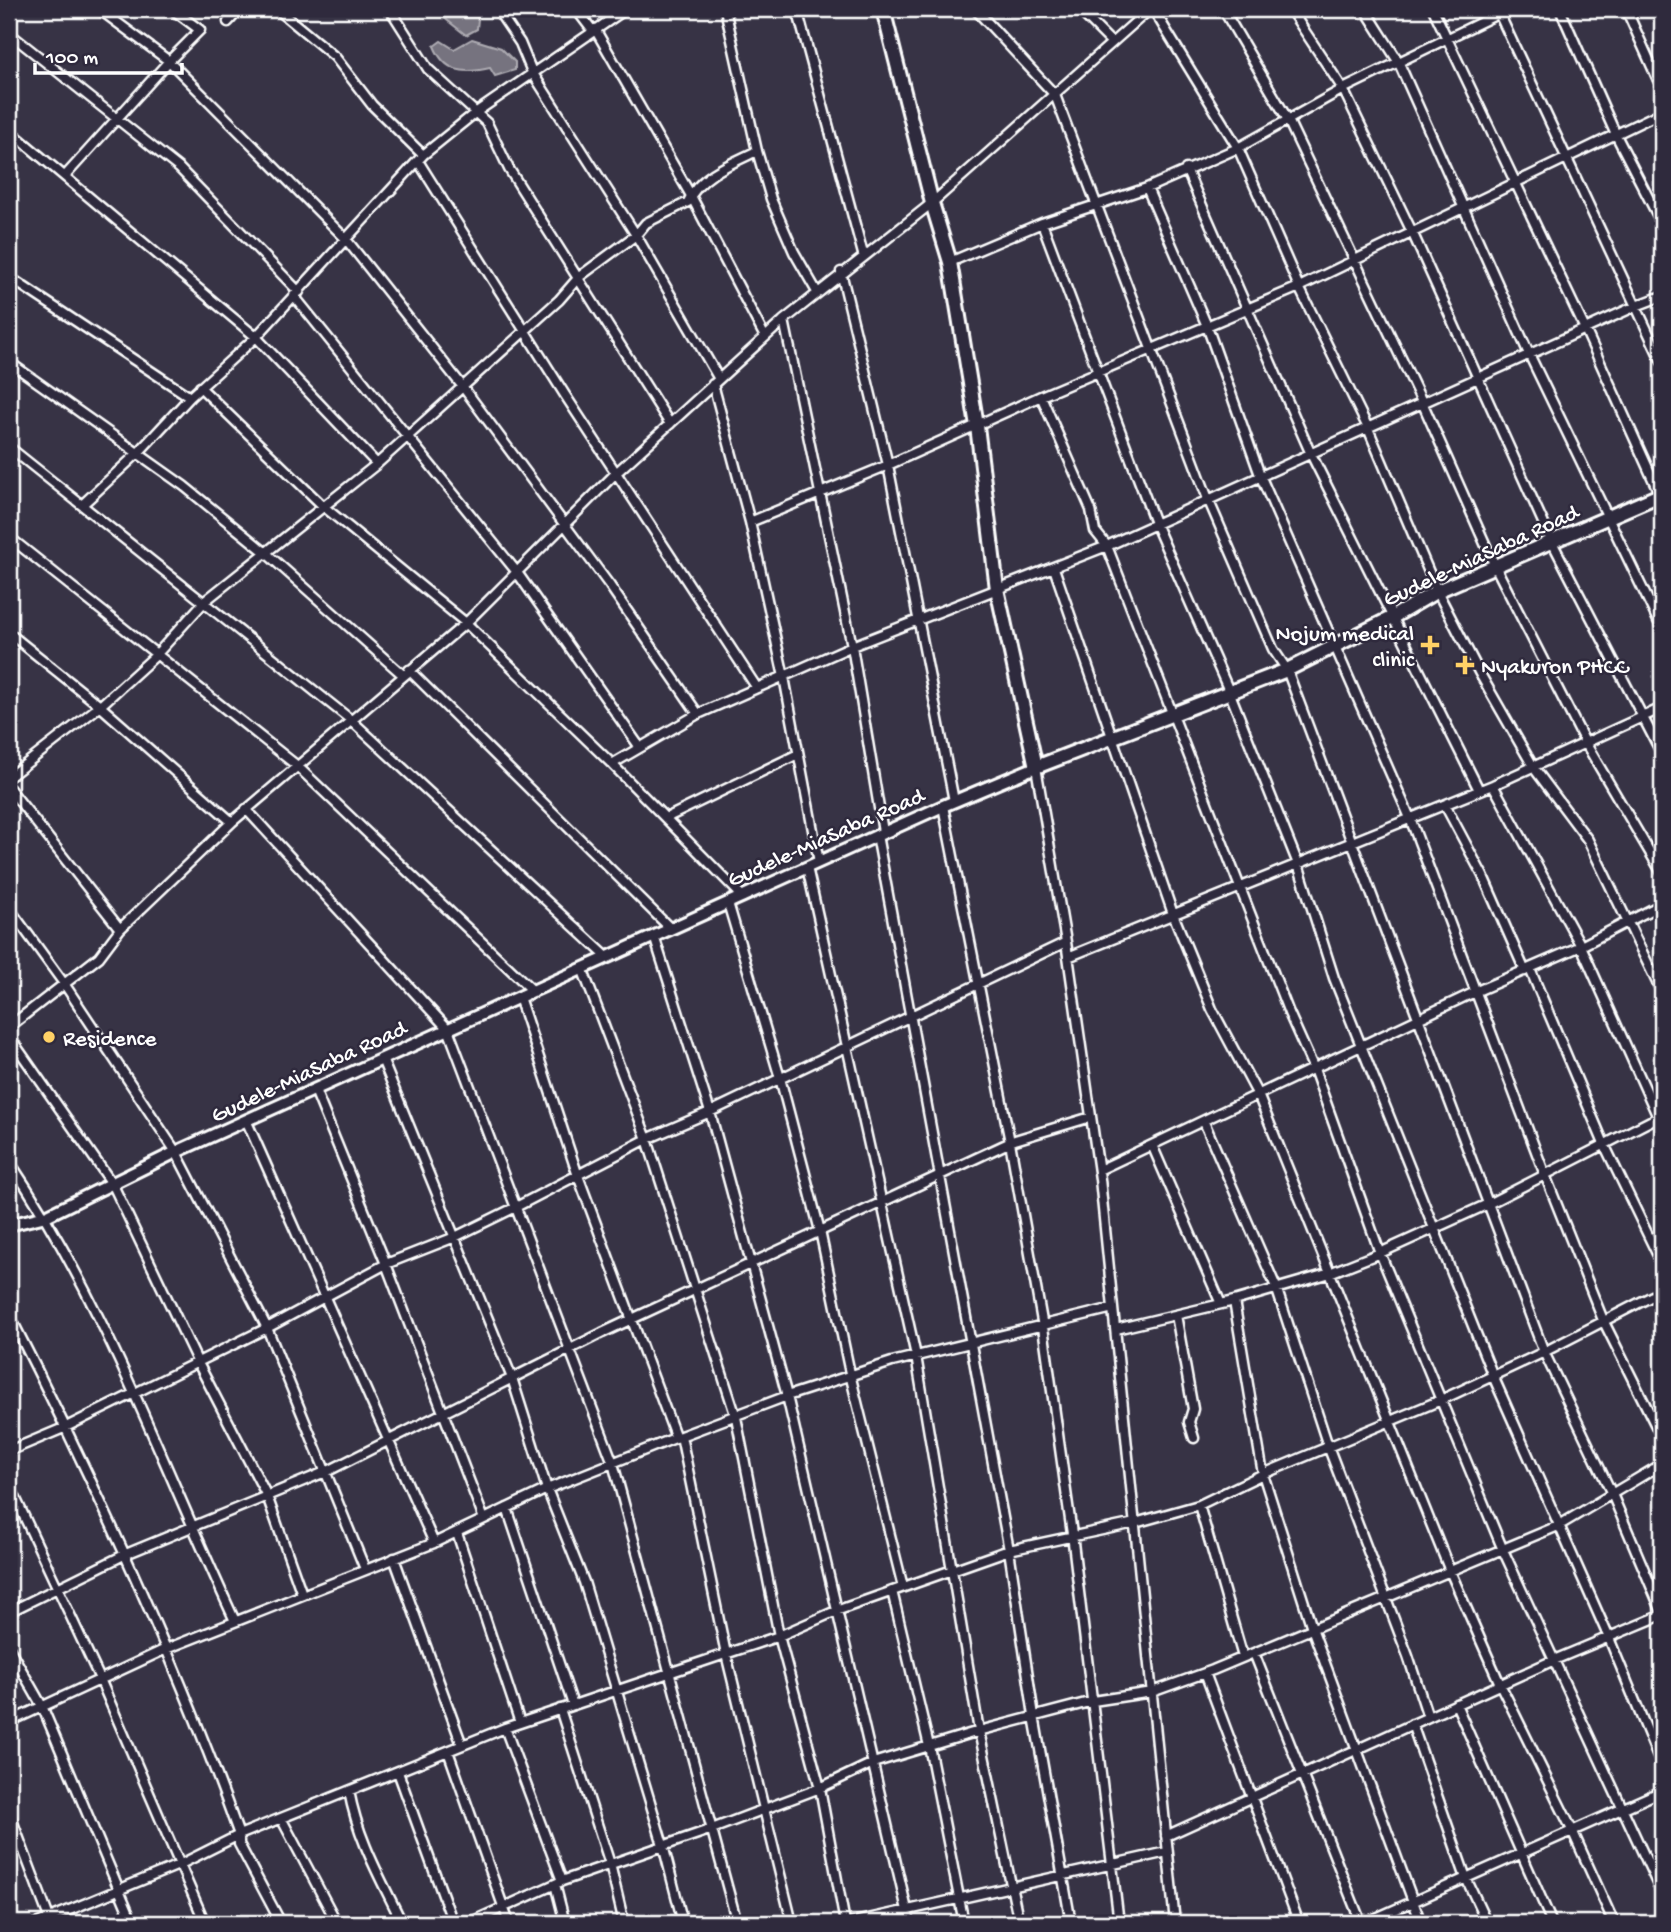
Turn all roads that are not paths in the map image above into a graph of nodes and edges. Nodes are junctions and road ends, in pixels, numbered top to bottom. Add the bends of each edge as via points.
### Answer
1 (99, 9) edge
2 (172, 9) edge
3 (240, 9) edge
4 (276, 9) edge
5 (390, 9) edge
6 (497, 9) edge
7 (576, 9) edge
8 (626, 9) edge
9 (725, 9) edge
10 (797, 9) edge
11 (883, 9) edge
12 (975, 9) edge
13 (1078, 9) edge
14 (1151, 9) edge
15 (1223, 9) edge
16 (1290, 9) edge
17 (1364, 9) edge
18 (1433, 9) edge
19 (1560, 9) edge
20 (1626, 9) edge
21 (1501, 10) edge
22 (228, 22) dead end
23 (594, 29) junction
24 (9, 33) edge
25 (1447, 38) junction
26 (1112, 43) junction
27 (169, 61) junction
28 (1398, 61) junction
29 (532, 72) junction
30 (1343, 89) junction
31 (1662, 89) edge
32 (1055, 95) junction
33 (1662, 112) edge
34 (475, 113) junction
35 (119, 118) junction
36 (1288, 120) junction
37 (9, 130) edge
38 (1616, 135) junction
39 (1238, 148) junction
40 (757, 151) junction
41 (420, 158) junction
42 (1567, 158) junction
43 (1186, 169) junction
44 (66, 175) junction
45 (1516, 184) junction
46 (1147, 188) junction
47 (691, 194) junction
48 (932, 203) junction
49 (1094, 205) junction
50 (1463, 209) junction
51 (1042, 223) junction
52 (1662, 224) edge
53 (1413, 234) junction
54 (636, 235) junction
55 (345, 238) junction
56 (863, 254) junction
57 (1356, 261) junction
58 (950, 262) junction
59 (841, 272) junction
60 (579, 276) junction
61 (9, 277) edge
62 (1299, 287) junction
63 (817, 292) junction
64 (297, 294) junction
65 (1662, 296) edge
66 (1636, 306) junction
67 (1247, 307) junction
68 (784, 320) junction
69 (1207, 326) junction
70 (1585, 328) junction
71 (525, 329) junction
72 (256, 337) junction
73 (765, 337) junction
74 (1152, 351) junction
75 (1529, 354) junction
76 (9, 362) edge
77 (1662, 362) edge
78 (1099, 372) junction
79 (1476, 378) junction
80 (716, 382) junction
81 (200, 387) junction
82 (464, 387) junction
83 (1041, 396) junction
84 (190, 397) junction
85 (1422, 402) junction
86 (670, 424) junction
87 (977, 426) junction
88 (1367, 426) junction
89 (408, 436) junction
90 (9, 447) edge
91 (1310, 452) junction
92 (138, 453) junction
93 (377, 464) junction
94 (888, 465) junction
95 (616, 473) junction
96 (1260, 475) junction
97 (819, 494) junction
98 (1661, 496) edge
99 (1208, 499) junction
100 (83, 505) junction
101 (323, 506) junction
102 (1607, 519) junction
103 (750, 522) junction
104 (1155, 523) junction
105 (565, 524) junction
106 (9, 537) edge
107 (1551, 540) junction
108 (1107, 546) junction
109 (265, 552) junction
110 (1495, 566) junction
111 (1054, 568) junction
112 (516, 571) junction
113 (997, 589) junction
114 (1437, 591) junction
115 (205, 601) junction
116 (1393, 617) junction
117 (920, 619) junction
118 (466, 623) junction
119 (1662, 629) edge
120 (9, 633) edge
121 (1336, 645) junction
122 (852, 646) junction
123 (155, 656) junction
124 (1287, 670) junction
125 (406, 672) junction
126 (784, 677) junction
127 (757, 688) junction
128 (1228, 691) junction
129 (100, 706) junction
130 (1662, 708) edge
131 (1173, 713) junction
132 (698, 714) junction
133 (1642, 718) junction
134 (351, 720) junction
135 (1114, 737) junction
136 (1587, 744) junction
137 (639, 746) junction
138 (798, 754) junction
139 (1662, 754) edge
140 (612, 764) junction
141 (296, 765) junction
142 (1036, 767) junction
143 (1534, 768) junction
144 (9, 777) edge
145 (1493, 785) junction
146 (9, 788) edge
147 (1479, 790) junction
148 (948, 804) junction
149 (1445, 805) junction
150 (246, 810) junction
151 (666, 818) junction
152 (1410, 818) junction
153 (232, 821) junction
154 (880, 834) junction
155 (1350, 843) junction
156 (819, 862) junction
157 (1298, 864) junction
158 (807, 867) junction
159 (1662, 873) edge
160 (1239, 887) junction
161 (743, 897) junction
162 (728, 903) junction
163 (1662, 904) edge
164 (9, 908) edge
165 (1173, 914) junction
166 (1628, 919) junction
167 (120, 929) junction
168 (671, 929) junction
169 (654, 936) junction
170 (1066, 942) junction
171 (1581, 946) junction
172 (607, 957) junction
173 (1068, 957) junction
174 (582, 968) junction
175 (1527, 970) junction
176 (979, 983) junction
177 (65, 985) junction
178 (533, 991) junction
179 (1477, 991) junction
180 (1662, 993) edge
181 (519, 997) junction
182 (912, 1014) junction
183 (1418, 1019) junction
184 (9, 1027) edge
185 (448, 1029) junction
186 (9, 1036) edge
187 (845, 1046) junction
188 (1363, 1048) junction
189 (382, 1059) junction
190 (1314, 1069) junction
191 (780, 1078) junction
192 (315, 1090) junction
193 (1259, 1097) junction
194 (710, 1112) junction
195 (1660, 1116) edge
196 (1091, 1117) junction
197 (247, 1122) junction
198 (1204, 1122) junction
199 (1662, 1126) edge
200 (647, 1139) junction
201 (1010, 1142) junction
202 (1604, 1144) junction
203 (1152, 1145) junction
204 (176, 1152) junction
205 (9, 1161) edge
206 (1099, 1170) junction
207 (577, 1173) junction
208 (941, 1174) junction
209 (1545, 1175) junction
210 (113, 1185) junction
211 (883, 1202) junction
212 (1488, 1204) junction
213 (514, 1208) junction
214 (46, 1216) junction
215 (9, 1225) edge
216 (1436, 1229) junction
217 (820, 1231) junction
218 (455, 1237) junction
219 (1380, 1253) junction
220 (752, 1262) junction
221 (386, 1264) junction
222 (1662, 1264) edge
223 (1327, 1274) junction
224 (1276, 1287) junction
225 (696, 1289) junction
226 (1662, 1291) edge
227 (326, 1295) junction
228 (1234, 1301) junction
229 (1221, 1304) junction
230 (1113, 1308) junction
231 (9, 1314) edge
232 (1176, 1315) junction
233 (632, 1319) junction
234 (1603, 1320) junction
235 (1043, 1327) junction
236 (267, 1328) junction
237 (1116, 1329) junction
238 (971, 1343) junction
239 (571, 1348) junction
240 (1544, 1352) junction
241 (916, 1356) junction
242 (198, 1363) junction
243 (1493, 1376) junction
244 (512, 1378) junction
245 (851, 1378) junction
246 (134, 1394) junction
247 (788, 1396) junction
248 (1441, 1400) junction
249 (444, 1411) junction
250 (736, 1417) junction
251 (1392, 1422) junction
252 (66, 1427) junction
253 (679, 1437) junction
254 (1194, 1438) dead end
255 (1662, 1438) edge
256 (390, 1440) junction
257 (1328, 1446) junction
258 (9, 1451) edge
259 (613, 1463) junction
260 (1662, 1464) edge
261 (326, 1472) junction
262 (1263, 1474) junction
263 (9, 1484) edge
264 (547, 1489) junction
265 (1612, 1494) junction
266 (267, 1496) junction
267 (1199, 1505) junction
268 (507, 1508) junction
269 (484, 1520) junction
270 (1135, 1523) junction
271 (1558, 1526) junction
272 (191, 1527) junction
273 (457, 1533) junction
274 (1072, 1534) junction
275 (434, 1543) junction
276 (1010, 1550) junction
277 (1503, 1550) junction
278 (125, 1554) junction
279 (394, 1558) junction
280 (365, 1569) junction
281 (953, 1570) junction
282 (1450, 1571) junction
283 (903, 1587) junction
284 (56, 1588) junction
285 (892, 1591) junction
286 (302, 1594) junction
287 (1384, 1598) junction
288 (836, 1611) junction
289 (9, 1612) edge
290 (1662, 1614) edge
291 (235, 1621) junction
292 (1312, 1629) junction
293 (779, 1636) junction
294 (1609, 1638) junction
295 (9, 1648) edge
296 (166, 1648) junction
297 (1254, 1653) junction
298 (726, 1654) junction
299 (1243, 1657) junction
300 (1554, 1660) junction
301 (669, 1673) junction
302 (1205, 1673) junction
303 (100, 1679) junction
304 (1500, 1684) junction
305 (616, 1691) junction
306 (1152, 1692) junction
307 (1093, 1701) junction
308 (1456, 1704) junction
309 (573, 1705) junction
310 (42, 1706) junction
311 (560, 1709) junction
312 (1034, 1716) junction
313 (1428, 1717) junction
314 (9, 1722) edge
315 (520, 1723) junction
316 (1412, 1724) junction
317 (505, 1728) junction
318 (979, 1731) junction
319 (462, 1745) junction
320 (929, 1746) junction
321 (1355, 1750) junction
322 (448, 1751) junction
323 (873, 1763) junction
324 (1662, 1767) edge
325 (398, 1772) junction
326 (1300, 1775) junction
327 (820, 1788) junction
328 (349, 1791) junction
329 (1662, 1791) edge
330 (1254, 1796) junction
331 (1623, 1808) junction
332 (764, 1810) junction
333 (9, 1812) edge
334 (281, 1818) junction
335 (712, 1829) junction
336 (1572, 1830) junction
337 (239, 1835) junction
338 (1166, 1836) junction
339 (663, 1845) junction
340 (1167, 1852) junction
341 (1521, 1853) junction
342 (181, 1864) junction
343 (610, 1864) junction
344 (1110, 1865) junction
345 (1060, 1876) junction
346 (1466, 1878) junction
347 (559, 1883) junction
348 (1011, 1887) junction
349 (120, 1889) junction
350 (1662, 1894) edge
351 (958, 1899) junction
352 (1412, 1903) junction
353 (504, 1907) junction
354 (907, 1911) junction
355 (50, 1921) edge
356 (38, 1923) edge
357 (133, 1923) edge
358 (205, 1923) edge
359 (281, 1923) edge
360 (337, 1923) edge
361 (402, 1923) edge
362 (453, 1923) edge
363 (469, 1923) edge
364 (509, 1923) edge
365 (565, 1923) edge
366 (624, 1923) edge
367 (683, 1923) edge
368 (737, 1923) edge
369 (792, 1923) edge
370 (848, 1923) edge
371 (910, 1923) edge
372 (964, 1923) edge
373 (1019, 1923) edge
374 (1071, 1923) edge
375 (1119, 1923) edge
376 (1175, 1923) edge
377 (1299, 1923) edge
378 (1363, 1923) edge
379 (1421, 1923) edge
380 (1487, 1923) edge
381 (1552, 1923) edge
382 (1614, 1923) edge

1 - 27 street
2 - 27 street via 200,30
3 - 22 street
4 - 41 street via 335,57
5 - 34 street via 428,69
6 - 29 street via 520,43
7 - 23 street
8 - 23 street
9 - 40 street
10 - 56 street
11 - 48 main road
12 - 32 street
13 - 26 street
14 - 26 street
14 - 39 street
15 - 36 street
16 - 30 street
17 - 28 street
18 - 25 street
19 - 38 street
20 - 31 street
21 - 25 street
21 - 42 street
23 - 29 street
23 - 47 street
24 - 35 street
25 - 28 street
25 - 45 street
26 - 32 street
27 - 35 street
27 - 55 street
28 - 30 street
28 - 50 street
29 - 34 street
29 - 54 street
30 - 36 street
30 - 53 street
32 - 48 street
32 - 49 street
33 - 38 street
34 - 41 street
34 - 60 street via 486,123 509,169
35 - 44 street
35 - 64 street via 179,168
36 - 39 street
36 - 57 street
37 - 44 street
38 - 42 street
38 - 52 street
39 - 43 street
39 - 62 street
40 - 47 street via 720,169
40 - 63 street via 785,231
41 - 55 street
41 - 71 street
42 - 45 street
42 - 66 street
43 - 46 street
43 - 67 street
44 - 72 street
45 - 50 street
45 - 70 street
46 - 49 street
46 - 69 street
47 - 54 street via 688,202 646,223
47 - 73 street
48 - 56 street
48 - 58 main road
49 - 51 street
49 - 74 street
50 - 53 street
50 - 75 street
51 - 58 street
51 - 78 street
53 - 57 street
53 - 79 street
54 - 60 street
54 - 80 street
55 - 64 street
55 - 82 street
56 - 59 street
57 - 62 street
57 - 85 street
58 - 87 main road
59 - 63 street
59 - 94 street
60 - 71 street
60 - 86 street
61 - 84 street
62 - 67 street
62 - 88 street
63 - 68 street
64 - 72 street
64 - 89 street
65 - 66 street
66 - 70 street
66 - 77 street
67 - 69 street
67 - 91 street
68 - 73 street
68 - 97 street
69 - 74 street
69 - 96 street
70 - 75 street
70 - 98 street
71 - 82 street
71 - 95 street
72 - 81 street
72 - 93 street
73 - 80 street
74 - 78 street
74 - 99 street
75 - 79 street
75 - 102 street
76 - 92 street
78 - 83 street
78 - 104 street
79 - 85 street
79 - 107 street
80 - 86 street
80 - 103 street
81 - 84 street
81 - 101 street
82 - 89 street
82 - 105 street
83 - 87 street
83 - 108 street via 1091,510 1094,531
84 - 92 street
85 - 88 street
85 - 110 street
86 - 95 street
87 - 94 street
87 - 113 main road
88 - 91 street
88 - 114 street
89 - 93 street
89 - 112 street
90 - 100 street
91 - 96 street
91 - 116 street
92 - 100 street
92 - 109 street
93 - 101 street
94 - 97 street
94 - 117 street
95 - 105 street
95 - 127 street
96 - 99 street
96 - 121 street
97 - 103 street
97 - 122 street
98 - 102 main road, Gudele-MiaSaba Road
99 - 104 street
99 - 124 street via 1273,649
100 - 115 street
101 - 109 street
101 - 118 street
102 - 107 main road, Gudele-MiaSaba Road
102 - 119 street
103 - 126 street
104 - 108 street
104 - 128 street
105 - 112 street
105 - 132 street
106 - 123 street
107 - 110 main road, Gudele-MiaSaba Road
107 - 133 street
108 - 111 street
108 - 131 street
109 - 115 street
109 - 125 street
110 - 114 main road, Gudele-MiaSaba Road
110 - 136 street
111 - 113 street
111 - 135 street
112 - 118 street
112 - 137 street
113 - 117 street
113 - 142 main road
114 - 116 main road, Gudele-MiaSaba Road
114 - 143 street
115 - 123 street
115 - 134 street
116 - 121 main road, Gudele-MiaSaba Road
116 - 147 street
117 - 122 street
117 - 148 street
118 - 125 street
118 - 140 street
120 - 129 street
121 - 124 main road, Gudele-MiaSaba Road
121 - 152 street
122 - 126 street
122 - 154 street
123 - 129 street
123 - 141 street
124 - 128 main road, Gudele-MiaSaba Road
124 - 155 street
125 - 134 street
125 - 168 street
126 - 127 street
126 - 138 street
127 - 132 street
128 - 131 main road, Gudele-MiaSaba Road
128 - 157 street
129 - 144 street
129 - 153 street
130 - 133 street
131 - 135 main road, Gudele-MiaSaba Road
131 - 160 street
132 - 137 street
133 - 136 street
133 - 139 street
134 - 141 street
134 - 172 street
135 - 142 main road, Gudele-MiaSaba Road
135 - 165 street
136 - 143 street
136 - 159 street
137 - 140 street
138 - 151 street
138 - 156 street
140 - 151 street
141 - 150 street
141 - 178 street
142 - 148 street, Gudele-MiaSaba Road
142 - 170 street
143 - 145 street
143 - 166 street via 1587,841
145 - 147 street
145 - 171 street
146 - 167 street
147 - 149 street
148 - 154 street, Gudele-MiaSaba Road
148 - 176 street
149 - 152 street
149 - 175 street
150 - 153 street
150 - 185 street
151 - 161 street
152 - 155 street
152 - 179 street
153 - 167 street
154 - 156 street, Gudele-MiaSaba Road
154 - 182 street
155 - 157 street
155 - 183 street
156 - 158 street, Gudele-MiaSaba Road
157 - 160 street
157 - 188 street via 1334,978
158 - 161 street, Gudele-MiaSaba Road
158 - 187 street
160 - 165 street
160 - 190 street
161 - 162 street, Gudele-MiaSaba Road
162 - 168 street, Gudele-MiaSaba Road
162 - 191 street
163 - 166 street
164 - 177 street
165 - 173 street
165 - 193 street via 1212,1009
166 - 171 street
166 - 180 street
167 - 177 street via 99,957
168 - 169 street, Gudele-MiaSaba Road
169 - 172 street, Gudele-MiaSaba Road
169 - 194 street
170 - 173 street
170 - 176 street
171 - 175 street
171 - 195 street
172 - 174 street, Gudele-MiaSaba Road
173 - 196 street
174 - 178 street, Gudele-MiaSaba Road
174 - 200 street
175 - 179 street
175 - 202 street
176 - 182 street
176 - 201 street
177 - 184 street
177 - 204 street
178 - 181 street, Gudele-MiaSaba Road
179 - 183 street
179 - 209 street
181 - 185 street, Gudele-MiaSaba Road
181 - 207 street
182 - 187 street
182 - 208 street
183 - 188 street
183 - 212 street
185 - 189 street, Gudele-MiaSaba Road
185 - 213 street
186 - 210 street
187 - 191 street
187 - 211 street
188 - 190 street
188 - 216 street
189 - 192 street, Gudele-MiaSaba Road
189 - 218 street
190 - 193 street
190 - 219 street
191 - 194 street
191 - 217 street
192 - 197 street, Gudele-MiaSaba Road
192 - 221 street
193 - 198 street
193 - 223 street
194 - 200 street
194 - 220 street
195 - 199 street
195 - 202 street
196 - 201 street
196 - 206 street
197 - 204 street, Gudele-MiaSaba Road
197 - 227 street
198 - 203 street
198 - 224 street
200 - 207 street
200 - 225 street
201 - 208 street
201 - 235 street
202 - 209 street
202 - 222 street
203 - 206 street
203 - 229 street
204 - 210 street, Gudele-MiaSaba Road
204 - 236 street
205 - 214 street
206 - 230 street
207 - 213 street
207 - 233 street
208 - 211 street
208 - 238 street
209 - 212 street
209 - 234 street
210 - 214 street, Gudele-MiaSaba Road
210 - 242 street
211 - 217 street
211 - 241 street
212 - 216 street
212 - 240 street
213 - 218 street
213 - 239 street
214 - 215 street, Gudele-MiaSaba Road
214 - 246 street
216 - 219 street
216 - 243 street
217 - 220 street
217 - 245 street
218 - 221 street
218 - 244 street
219 - 223 street
219 - 248 street
220 - 225 street
220 - 247 street
221 - 227 street
221 - 249 street
223 - 224 street
223 - 251 street
224 - 228 street
224 - 257 street
225 - 233 street
225 - 250 street
226 - 234 street
227 - 236 street
227 - 256 street
228 - 229 street
228 - 262 street
229 - 232 street
230 - 235 street
230 - 237 street
231 - 252 street
232 - 237 street
232 - 254 street via 1194,1409 1189,1422
233 - 239 street
233 - 253 street
234 - 240 street
234 - 255 street
235 - 238 street
235 - 274 street
236 - 242 street
236 - 261 street
237 - 270 street
238 - 241 street
238 - 276 street
239 - 244 street
239 - 259 street
240 - 243 street
240 - 265 street
241 - 245 street
241 - 281 street
242 - 246 street
242 - 266 street
243 - 248 street
243 - 271 street
244 - 249 street
244 - 264 street
245 - 247 street
245 - 283 street
246 - 252 street
246 - 272 street
247 - 250 street
247 - 288 street
248 - 251 street
248 - 277 street
249 - 256 street
249 - 269 street
250 - 253 street
250 - 293 street
251 - 257 street
251 - 282 street
252 - 258 street
252 - 278 street
253 - 259 street
253 - 298 street
256 - 261 street
256 - 275 street
257 - 262 street
257 - 287 street
259 - 264 street
259 - 301 street
260 - 265 street
261 - 266 street
261 - 280 street
262 - 267 street
262 - 292 street
263 - 284 street
264 - 268 street
264 - 305 street via 584,1582
265 - 271 street
265 - 290 street
266 - 272 street
266 - 286 street
267 - 270 street
267 - 299 street
268 - 269 street
268 - 309 street
269 - 273 street
270 - 274 street
270 - 306 street
271 - 277 street
271 - 294 street
272 - 278 street
272 - 291 street
273 - 275 street
273 - 315 street
274 - 276 street
274 - 307 street
275 - 279 street
276 - 281 street
276 - 312 street
277 - 282 street
277 - 300 street
278 - 284 street
278 - 296 street
279 - 280 street
279 - 319 street
280 - 286 street
281 - 283 street
281 - 318 street
282 - 287 street
282 - 304 street
283 - 285 street
284 - 289 street
284 - 303 street
285 - 288 street
285 - 320 street
286 - 291 street
287 - 292 street
287 - 313 street
288 - 293 street
288 - 323 street
290 - 294 street
291 - 296 street
292 - 297 street
292 - 321 street
293 - 298 street
293 - 327 street
294 - 300 street
294 - 324 street
295 - 310 street
296 - 303 street
296 - 337 street
297 - 299 street
297 - 326 street
298 - 301 street
298 - 332 street
299 - 302 street
300 - 304 street
300 - 331 street
301 - 305 street
301 - 335 street
302 - 306 street
302 - 330 street
303 - 310 street
303 - 342 street
304 - 308 street
304 - 336 street
305 - 309 street
305 - 339 street
306 - 307 street
306 - 338 street
307 - 312 street
307 - 344 street
308 - 313 street
308 - 341 street
309 - 311 street
310 - 314 street
310 - 349 street
311 - 315 street
311 - 343 street
312 - 318 street
312 - 345 street
313 - 316 street
315 - 317 street
316 - 321 street
316 - 346 street
317 - 319 street
317 - 347 street
318 - 320 street
318 - 348 street
319 - 322 street
320 - 323 street
320 - 351 street
321 - 326 street
321 - 352 street
322 - 325 street
322 - 353 street
323 - 327 street
323 - 354 street
325 - 328 street
325 - 362 street
326 - 330 street
326 - 378 street
327 - 332 street
327 - 370 street
328 - 334 street
328 - 361 street via 354,1820 372,1866
329 - 331 street
330 - 338 street
330 - 377 street
331 - 336 street
331 - 350 street
332 - 335 street
332 - 369 street
333 - 355 street
334 - 337 street
334 - 360 street
335 - 339 street
335 - 368 street
336 - 341 street
336 - 382 street
337 - 342 street
337 - 359 street via 239,1844
338 - 340 street
339 - 343 street
339 - 367 street
340 - 344 street
340 - 376 street
341 - 346 street
341 - 381 street
342 - 349 street
342 - 358 street
343 - 347 street
343 - 366 street
344 - 345 street
344 - 375 street
345 - 348 street
345 - 374 street
346 - 352 street
346 - 380 street
347 - 353 street
347 - 365 street
348 - 351 street
348 - 373 street
349 - 355 street
349 - 357 street
351 - 354 street
351 - 372 street
352 - 378 street
352 - 379 street
353 - 363 street
353 - 364 street
354 - 370 street
354 - 371 street
355 - 356 street

